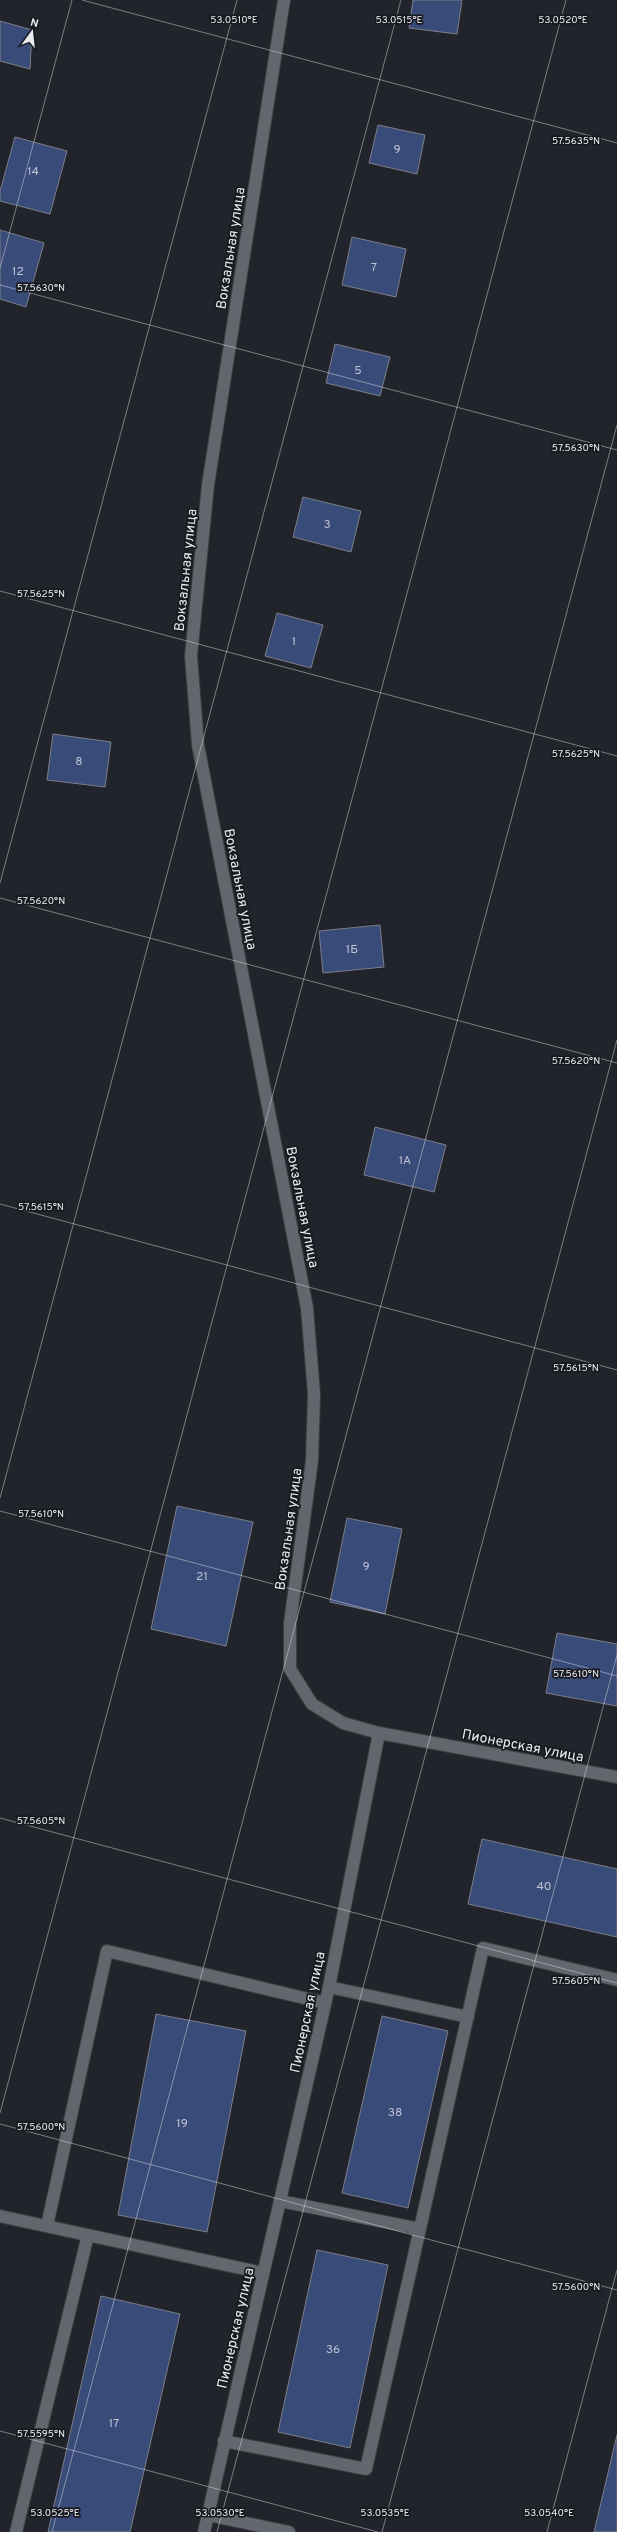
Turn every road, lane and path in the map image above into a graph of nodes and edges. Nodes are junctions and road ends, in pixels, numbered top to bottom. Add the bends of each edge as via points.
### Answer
1 (284, 0) edge
2 (379, 1733) junction
3 (617, 1777) edge
4 (617, 1980) edge
5 (329, 1987) junction
6 (325, 2003) junction
7 (468, 2017) junction
8 (280, 2201) junction
9 (0, 2216) edge
10 (47, 2226) junction
11 (420, 2229) junction
12 (88, 2235) junction
13 (263, 2273) junction
14 (224, 2441) junction
15 (208, 2515) junction
16 (16, 2532) edge
17 (204, 2532) edge
18 (289, 2532) edge

1 - 2 street, Вокзальная улица via 208,485 191,656 198,745 308,1308 314,1394 312,1461 290,1623 290,1669 312,1704 343,1723
2 - 3 street, Пионерская улица
2 - 5 street, Пионерская улица
4 - 7 street via 483,1948
5 - 6 street, Пионерская улица
5 - 7 street
6 - 8 street, Пионерская улица
6 - 10 street via 107,1951
7 - 11 street
8 - 11 street
8 - 13 street, Пионерская улица
9 - 10 street
10 - 12 street
11 - 14 street via 366,2469
12 - 13 street
12 - 16 street
13 - 14 street, Пионерская улица
14 - 15 street, Пионерская улица
15 - 17 street, Пионерская улица
15 - 18 street

